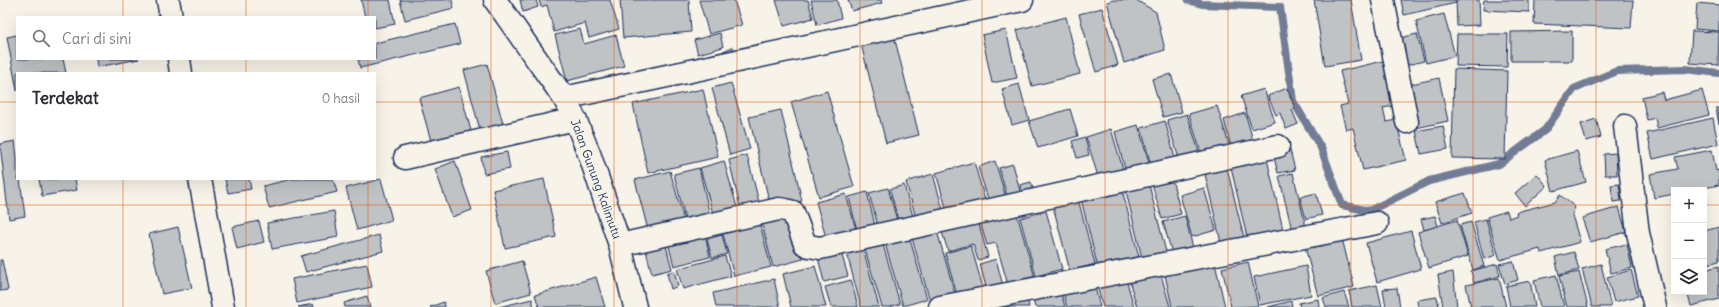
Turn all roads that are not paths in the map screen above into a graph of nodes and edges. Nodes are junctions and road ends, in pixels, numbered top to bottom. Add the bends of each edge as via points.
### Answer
1 (168, 0) edge
2 (495, 0) edge
3 (1022, 0) edge
4 (1383, 0) edge
5 (172, 16) edge
6 (179, 60) edge
7 (182, 72) edge
8 (564, 98) junction
9 (575, 119) junction
10 (1407, 122) dead end
11 (1625, 126) dead end
12 (1278, 146) dead end
13 (405, 158) dead end
14 (200, 180) edge
15 (1377, 223) dead end
16 (620, 245) junction
17 (223, 307) edge
18 (635, 307) edge
19 (940, 307) edge
20 (1655, 307) edge

1 - 5 street
2 - 8 street, Jalan Gunung Kalimutu
3 - 8 street
4 - 10 street
6 - 7 street
8 - 9 street, Jalan Gunung Kalimutu
9 - 13 street
9 - 16 street, Jalan Gunung Kalimutu
11 - 20 street via 1638,233
12 - 16 street via 820,248 805,244 793,212 786,210
14 - 17 street
15 - 19 street
16 - 18 street, Jalan Gunung Kalimutu

